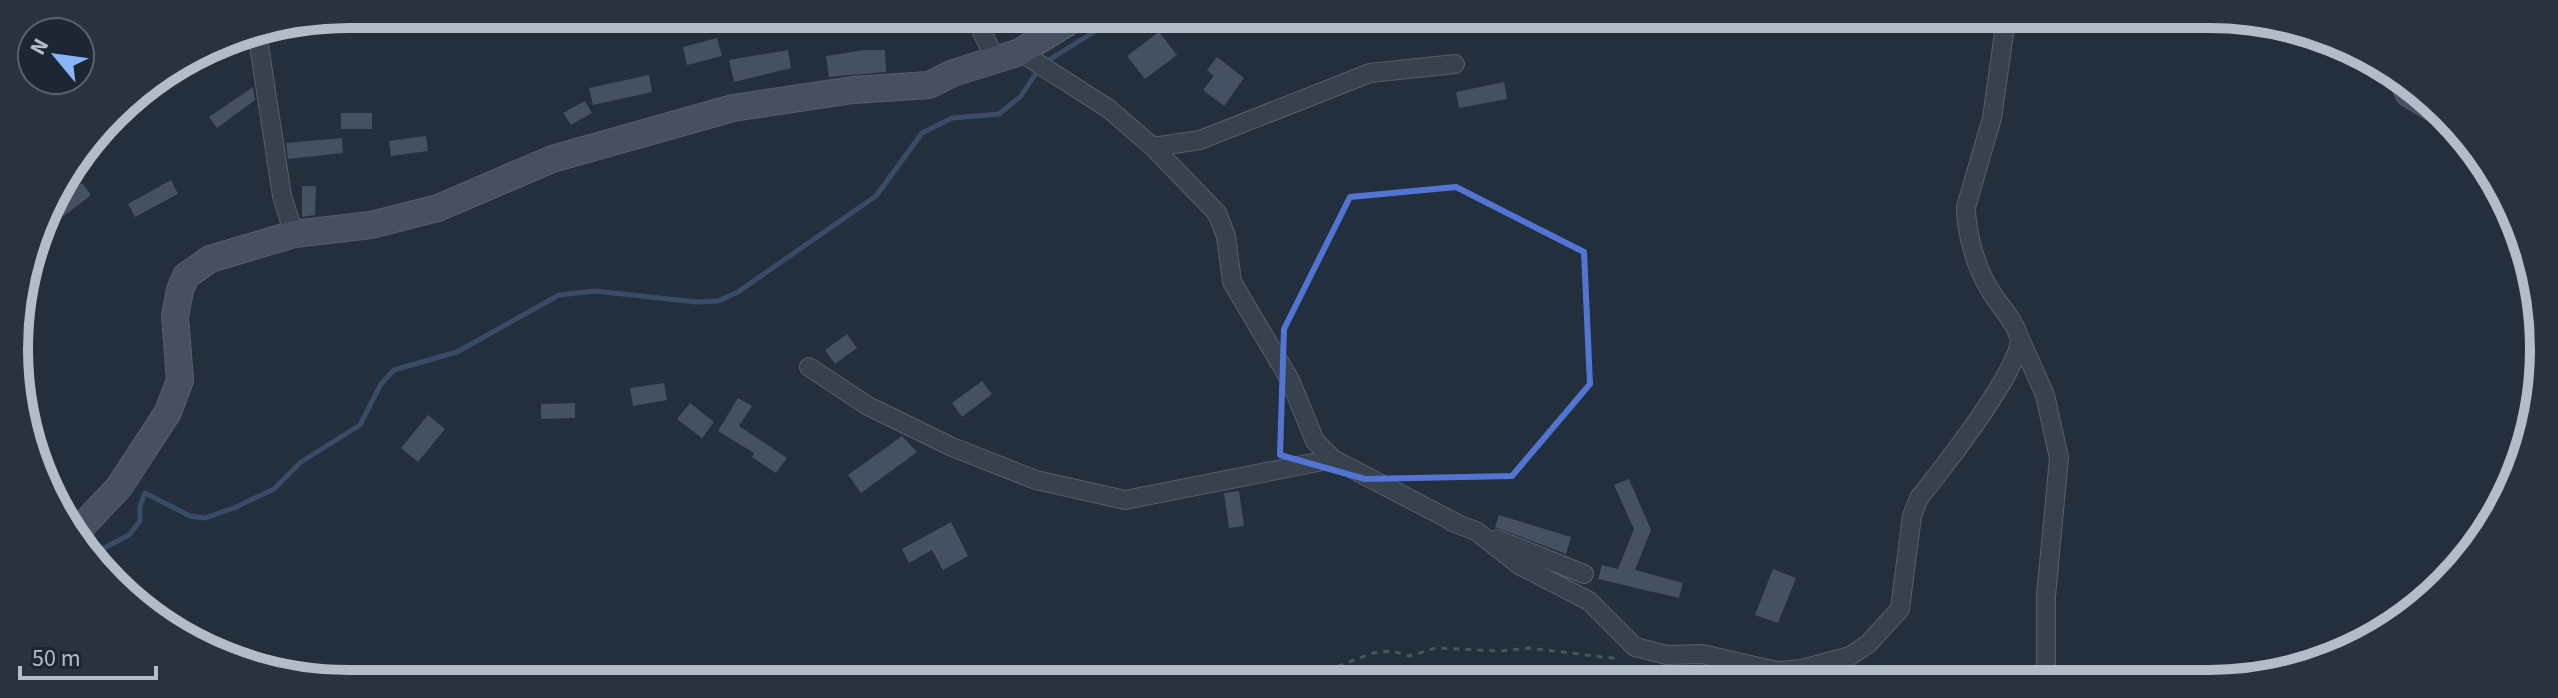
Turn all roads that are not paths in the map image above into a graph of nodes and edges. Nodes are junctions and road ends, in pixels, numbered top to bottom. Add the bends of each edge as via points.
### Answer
1 (981, 28) edge
2 (1057, 28) edge
3 (2005, 28) edge
4 (258, 41) edge
5 (1008, 56) junction
6 (1455, 64) dead end
7 (1153, 147) junction
8 (294, 234) junction
9 (2021, 341) junction
10 (809, 367) dead end
11 (1333, 459) junction
12 (1452, 522) junction
13 (82, 527) edge
14 (1584, 574) dead end
15 (1773, 670) edge
16 (1784, 670) edge
17 (2047, 670) edge

1 - 5 street
2 - 5 street
3 - 9 street via 1992,118 1966,221 1988,289
4 - 8 street via 282,196
5 - 7 street via 1109,109
5 - 8 street via 929,85 767,100 722,111 552,159 438,208 371,225
6 - 7 street via 1370,73 1200,140
7 - 11 street via 1217,213 1232,282 1290,380 1315,441
8 - 13 street via 221,255 186,276 175,316 180,359 176,393 119,487
9 - 16 street via 2013,367 1919,498 1900,609 1850,656
9 - 17 street via 2045,395 2059,458 2046,596
10 - 11 street via 880,412 952,447 1036,480 1125,500
11 - 12 street
12 - 14 street
12 - 15 street via 1476,531 1519,565 1589,601 1622,635 1650,653 1702,654

